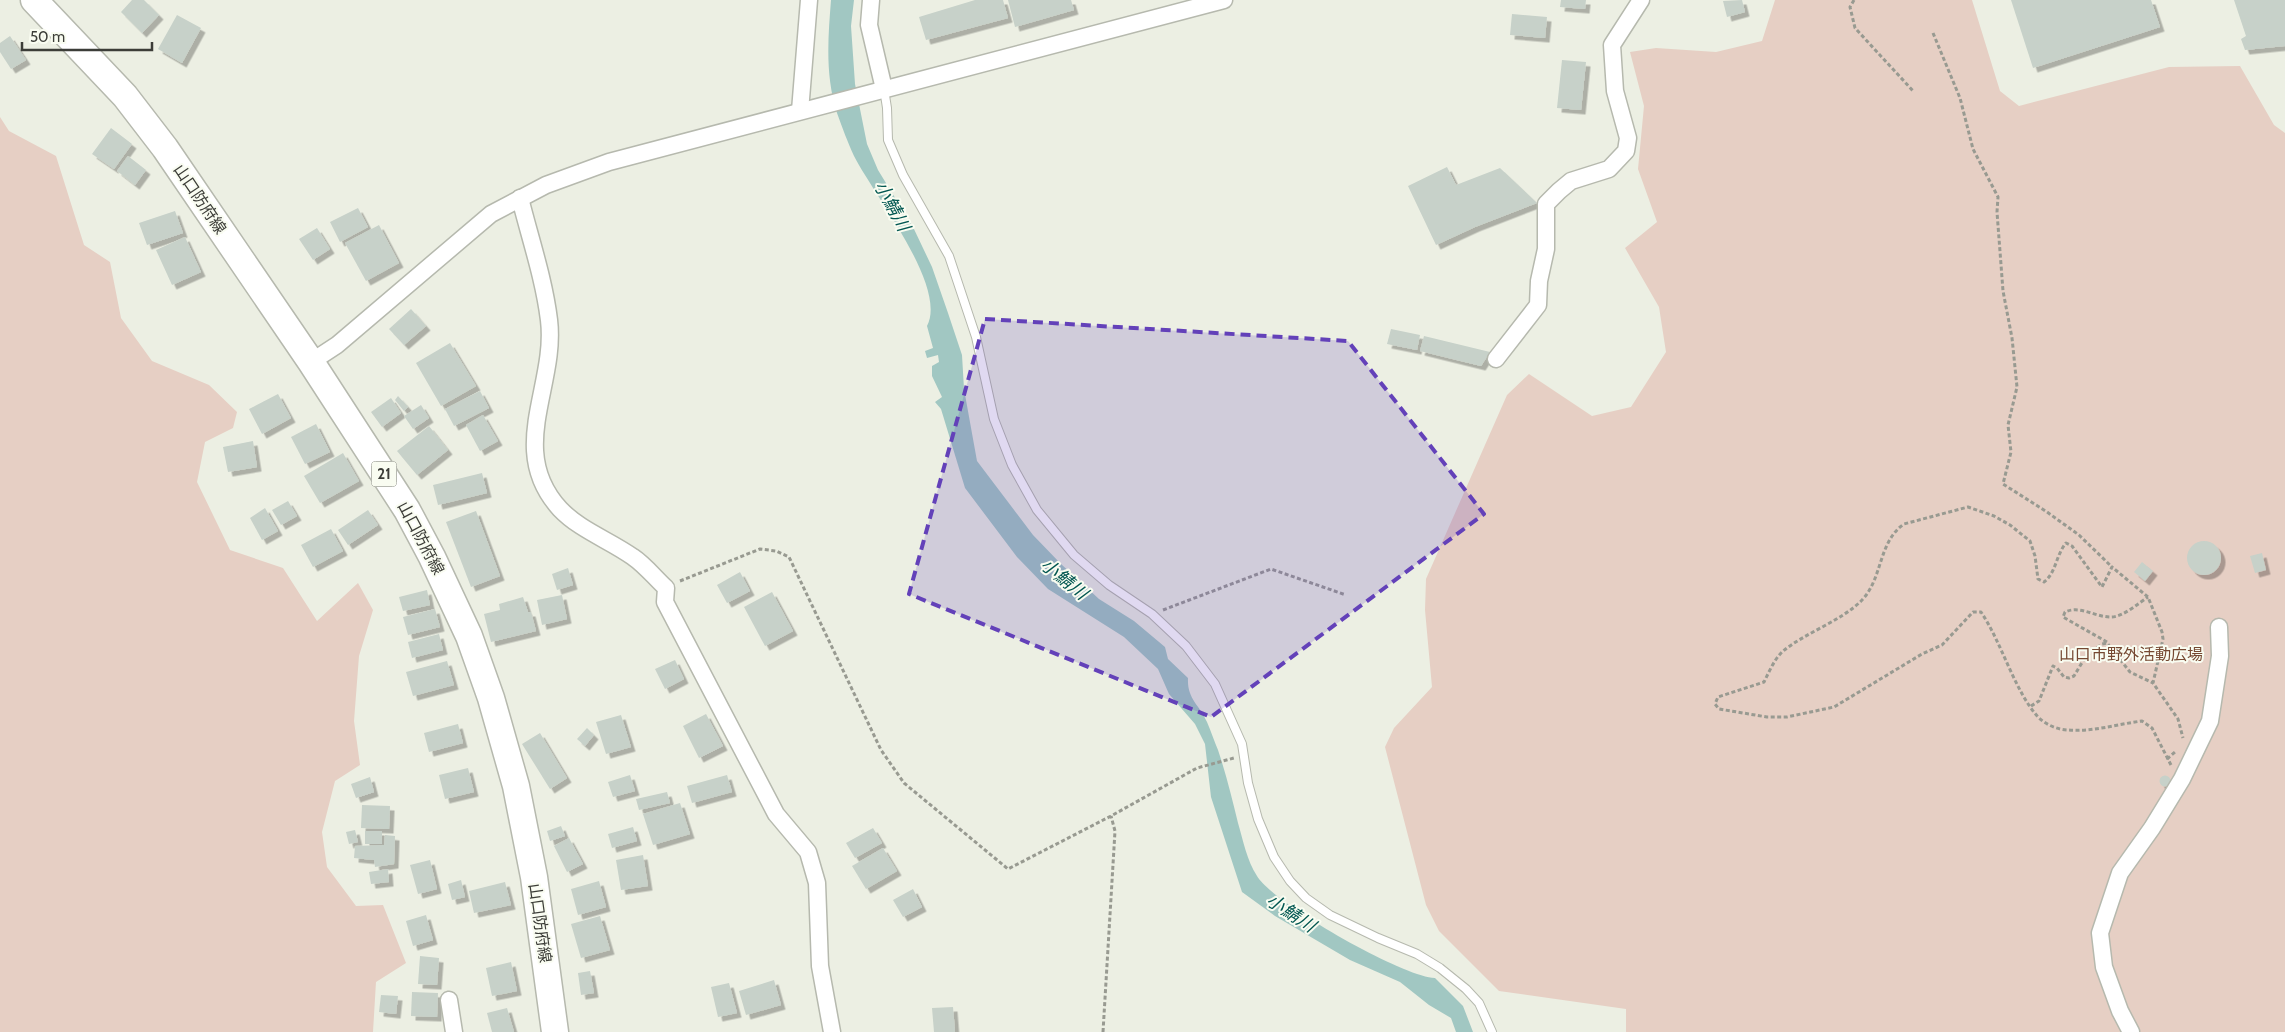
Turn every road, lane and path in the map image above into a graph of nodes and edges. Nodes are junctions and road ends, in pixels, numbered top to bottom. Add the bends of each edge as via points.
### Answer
1 (34, 0) edge
2 (809, 0) edge
3 (871, 0) edge
4 (1224, 0) edge
5 (1641, 0) edge
6 (1854, 0) edge
7 (1933, 33) dead end
8 (878, 91) junction
9 (1914, 92) dead end
10 (807, 109) junction
11 (520, 198) junction
12 (1496, 359) dead end
13 (311, 362) junction
14 (2112, 567) junction
15 (666, 588) junction
16 (1346, 595) dead end
17 (2148, 597) junction
18 (1152, 614) junction
19 (2219, 627) dead end
20 (2107, 643) junction
21 (2152, 683) junction
22 (2031, 706) junction
23 (2181, 745) dead end
24 (2177, 750) dead end
25 (1242, 757) junction
26 (2167, 759) junction
27 (2182, 779) junction
28 (1111, 816) junction
29 (449, 1000) dead end
30 (454, 1032) edge
31 (555, 1032) edge
32 (832, 1032) edge
33 (1103, 1032) edge
34 (1492, 1032) edge
35 (2132, 1032) edge

1 - 13 main road, 山口防府線 / 21 via 106,75 148,125
2 - 10 street
3 - 8 street via 869,25
4 - 8 street
5 - 12 street via 1612,45 1615,91 1628,138 1626,151 1609,169 1571,181 1546,204 1546,249 1538,305
6 - 9 path via 1850,7 1855,28
7 - 14 path via 1960,98 1973,150 1998,197 2003,291 2017,386 2008,425 2011,452 2003,484 2079,535
8 - 10 street
8 - 18 lane via 887,108 888,140 903,175 949,256 976,337 994,419 1012,465 1037,510 1074,555 1109,585
10 - 11 street via 609,162
11 - 13 street via 491,214 338,345
11 - 15 street via 550,328 551,345 533,449 538,472 560,510 634,557
13 - 31 main road, 山口防府線 / 21 via 407,510 469,636 516,786 534,877
14 - 17 path
14 - 22 path via 2102,586 2072,546 2066,543 2044,582 2038,579 2030,541 2010,525 1973,509 1904,524 1886,546 1875,581 1861,601 1783,651 1764,682 1718,697 1715,704 1719,709 1766,717 1787,717 1834,707 1942,645 1973,612 1980,612 1992,628
15 - 28 path via 760,549 789,556 881,750 904,783 1008,869
15 - 32 street via 665,602 752,770 776,814 808,852 818,883 820,966
16 - 18 path via 1271,569
17 - 20 path via 2112,617 2084,610 2065,612 2063,617
17 - 21 path via 2163,639
18 - 25 lane via 1186,646 1215,684 1239,736
19 - 27 street via 2220,656 2210,721
20 - 21 path via 2130,672
20 - 22 path via 2086,656 2074,676 2064,677 2054,666 2040,701
21 - 23 path via 2178,719 2184,736
22 - 26 path via 2039,718 2055,728 2070,731 2142,721 2152,728
24 - 26 path
25 - 28 path via 1197,768
25 - 34 lane via 1258,818 1274,857 1290,881 1306,898 1330,915 1417,954 1440,968 1479,1003
26 - 27 path
27 - 35 street via 2120,873 2100,933 2104,967 2120,1012
28 - 33 path via 1115,831
29 - 30 street

